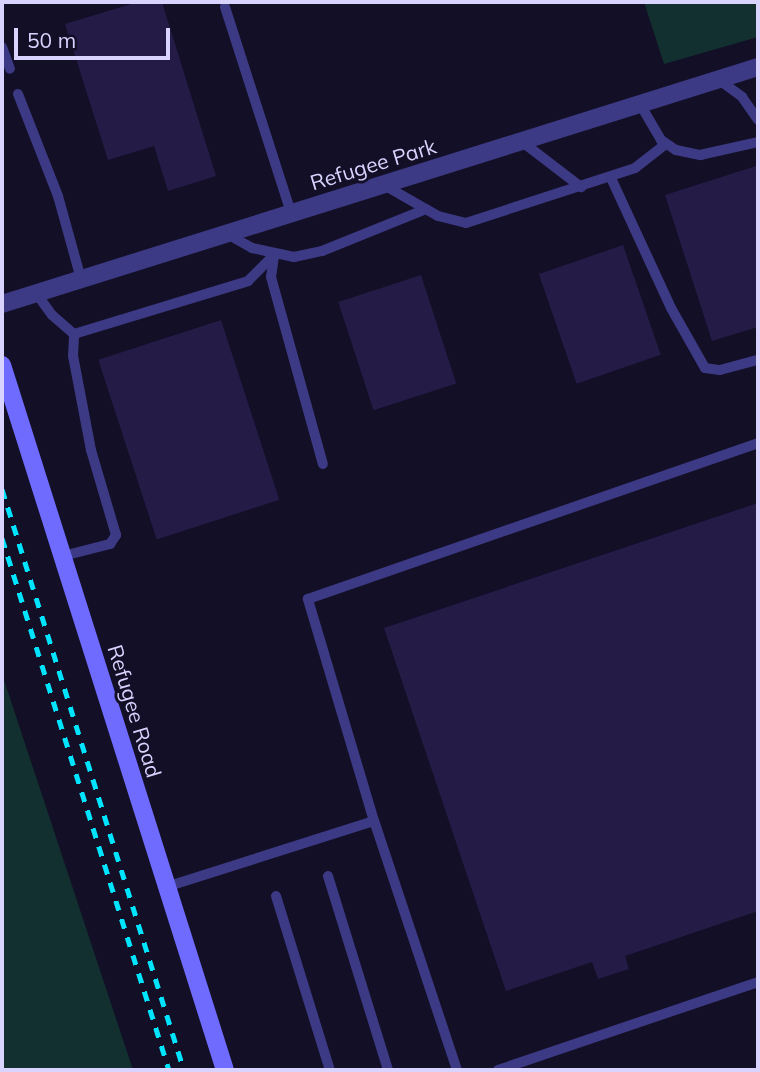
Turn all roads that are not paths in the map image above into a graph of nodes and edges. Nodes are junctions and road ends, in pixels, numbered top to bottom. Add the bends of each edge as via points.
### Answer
1 (225, 7) dead end
2 (2, 47) edge
3 (758, 67) edge
4 (10, 69) dead end
5 (719, 80) junction
6 (18, 94) dead end
7 (640, 104) junction
8 (758, 120) edge
9 (521, 141) junction
10 (758, 142) edge
11 (666, 144) junction
12 (611, 178) junction
13 (384, 184) junction
14 (582, 187) junction
15 (426, 209) junction
16 (291, 213) junction
17 (226, 233) junction
18 (274, 255) junction
19 (81, 279) junction
20 (36, 293) junction
21 (2, 304) edge
22 (74, 334) junction
23 (758, 360) edge
24 (2, 365) edge
25 (758, 443) edge
26 (323, 464) dead end
27 (63, 556) junction
28 (374, 821) junction
29 (328, 876) dead end
30 (166, 887) junction
31 (276, 896) dead end
32 (758, 982) edge
33 (225, 1070) edge
34 (330, 1070) edge
35 (388, 1070) edge
36 (457, 1070) edge
37 (498, 1070) edge

1 - 16 lane
2 - 4 lane
3 - 5 street, Refugee Park
5 - 7 street, Refugee Park
5 - 8 lane via 742,97
6 - 19 lane via 58,196
7 - 9 street, Refugee Park
7 - 11 lane
9 - 13 street, Refugee Park
9 - 14 lane
10 - 11 lane via 699,155
11 - 12 lane via 650,161
12 - 14 lane
12 - 23 lane via 671,309 705,368 720,370
13 - 15 lane
13 - 16 street, Refugee Park
14 - 15 lane via 466,223
15 - 18 lane via 322,251
16 - 17 street, Refugee Park
17 - 18 lane
17 - 19 street, Refugee Park
18 - 22 lane via 248,281
18 - 26 lane via 271,277
19 - 20 street, Refugee Park
20 - 21 street, Refugee Park
20 - 22 lane
22 - 27 lane via 73,356 90,450 116,535 110,544
24 - 27 main road, Refugee Road
25 - 28 lane via 308,598
27 - 30 main road, Refugee Road
28 - 30 lane
28 - 36 lane
29 - 35 lane
30 - 33 main road, Refugee Road
31 - 34 lane
32 - 37 lane

